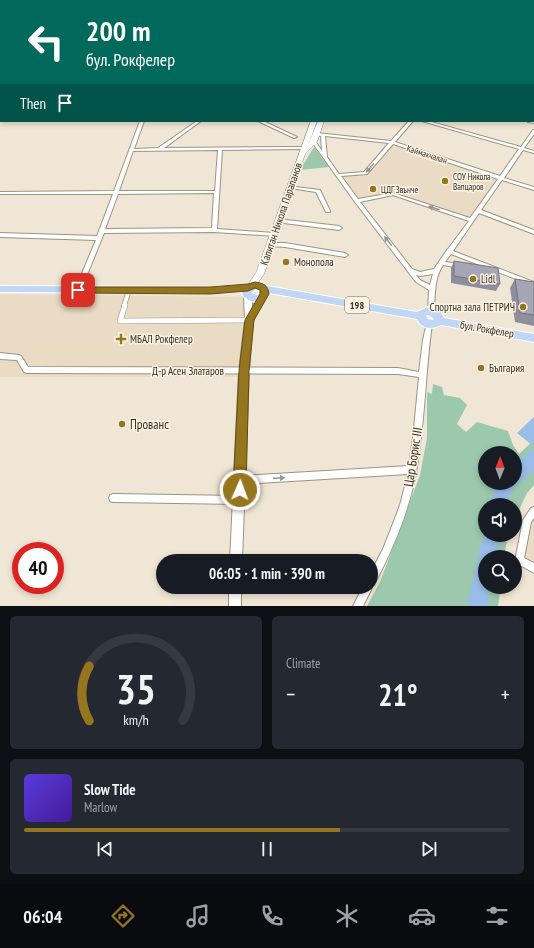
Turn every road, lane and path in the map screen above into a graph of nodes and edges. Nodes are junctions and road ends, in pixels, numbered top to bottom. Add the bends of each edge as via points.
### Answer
1 (142, 122) edge
2 (198, 122) edge
3 (262, 122) edge
4 (314, 122) edge
5 (321, 122) edge
6 (411, 122) edge
7 (428, 122) edge
8 (534, 131) edge
9 (295, 137) dead end
10 (318, 138) junction
11 (307, 139) junction
12 (392, 142) junction
13 (522, 148) junction
14 (220, 149) junction
15 (131, 150) junction
16 (159, 150) junction
17 (303, 151) junction
18 (534, 152) edge
19 (325, 157) junction
20 (339, 175) junction
21 (501, 178) junction
22 (290, 187) junction
23 (534, 188) edge
24 (217, 192) junction
25 (0, 193) edge
26 (116, 193) junction
27 (357, 201) junction
28 (478, 211) junction
29 (328, 212) dead end
30 (471, 220) junction
31 (278, 221) junction
32 (339, 228) dead end
33 (214, 230) junction
34 (102, 231) junction
35 (534, 232) edge
36 (0, 235) edge
37 (274, 235) junction
38 (99, 238) junction
39 (270, 245) junction
40 (449, 251) junction
41 (345, 256) dead end
42 (441, 263) junction
43 (471, 268) edge
44 (412, 271) junction
45 (436, 271) junction
46 (260, 274) junction
47 (534, 284) edge
48 (0, 289) edge
49 (432, 289) junction
50 (78, 290) junction
51 (129, 290) junction
52 (248, 291) junction
53 (263, 292) junction
54 (431, 311) junction
55 (420, 316) junction
56 (249, 320) junction
57 (434, 323) junction
58 (534, 338) edge
59 (0, 356) edge
60 (244, 371) junction
61 (423, 375) junction
62 (412, 470) junction
63 (240, 480) junction
64 (113, 498) dead end
65 (239, 500) junction
66 (534, 511) edge
67 (236, 554) edge
68 (534, 568) edge
69 (378, 569) edge
70 (235, 594) edge
71 (364, 594) edge
72 (235, 606) edge
73 (358, 606) edge

1 - 15 street
2 - 16 street
3 - 9 street
4 - 11 main road
5 - 10 main road
6 - 12 street
7 - 13 street
8 - 13 street
10 - 11 main road
10 - 12 street, Каймакчалан
10 - 17 main road, Капитан Никола Парапанов
10 - 19 street
10 - 19 street
11 - 17 main road, Капитан Никола Парапанов
12 -> 20 street via 365,173
12 - 21 street, Каймакчалан
13 - 18 street
13 - 21 street
14 - 16 street
14 - 17 street
14 - 24 street
15 - 16 street
15 - 26 street
17 - 22 main road, Капитан Никола Парапанов
19 - 20 street
20 - 27 street
21 - 23 street, Каймакчалан
21 - 28 street
22 - 29 street via 318,191
22 - 31 main road, Капитан Никола Парапанов
24 - 26 street
24 - 33 street
25 - 26 street
26 - 34 street
30 -> 27 street via 393,194
44 -> 27 street
28 - 30 street
28 - 35 street
30 - 40 street
31 - 32 street
31 - 37 main road, Капитан Никола Парапанов
33 - 34 street
33 - 37 street
34 - 38 street
36 - 38 street
37 - 39 main road, Капитан Никола Парапанов
38 - 50 street
39 - 41 street via 285,245
39 - 46 main road, Капитан Никола Парапанов
40 - 42 street
40 - 47 street
42 - 43 street
42 - 45 street
44 - 45 street via 420,274
44 - 49 street via 418,281
45 - 49 street
46 - 52 main road, Капитан Никола Парапанов
46 - 53 main road, Капитан Никола Парапанов
48 - 50 main road, 198
49 - 54 street
50 - 51 main road, 198
51 - 52 main road, 198
51 - 56 street via 120,321
52 - 53 main road, 198 via 254,299
52 - 56 street
53 - 55 main road, 198
53 - 56 street
54 - 55 main road via 423,312
54 - 57 main road via 436,314
55 - 57 main road via 422,320
56 - 60 street
57 - 58 main road, бул. Рокфелер
57 - 61 street, Цар Борис III
59 - 60 street, Д-р Асен Златаров via 19,358 26,370
60 - 61 street, Д-р Асен Златаров via 398,371
60 - 63 street
61 - 62 street, Цар Борис III
63 -> 62 street
62 - 69 street, Цар Борис III via 405,502
63 - 65 street
64 - 65 street
65 - 67 street
66 - 68 street via 527,520 519,560
70 - 72 street
71 - 73 street

